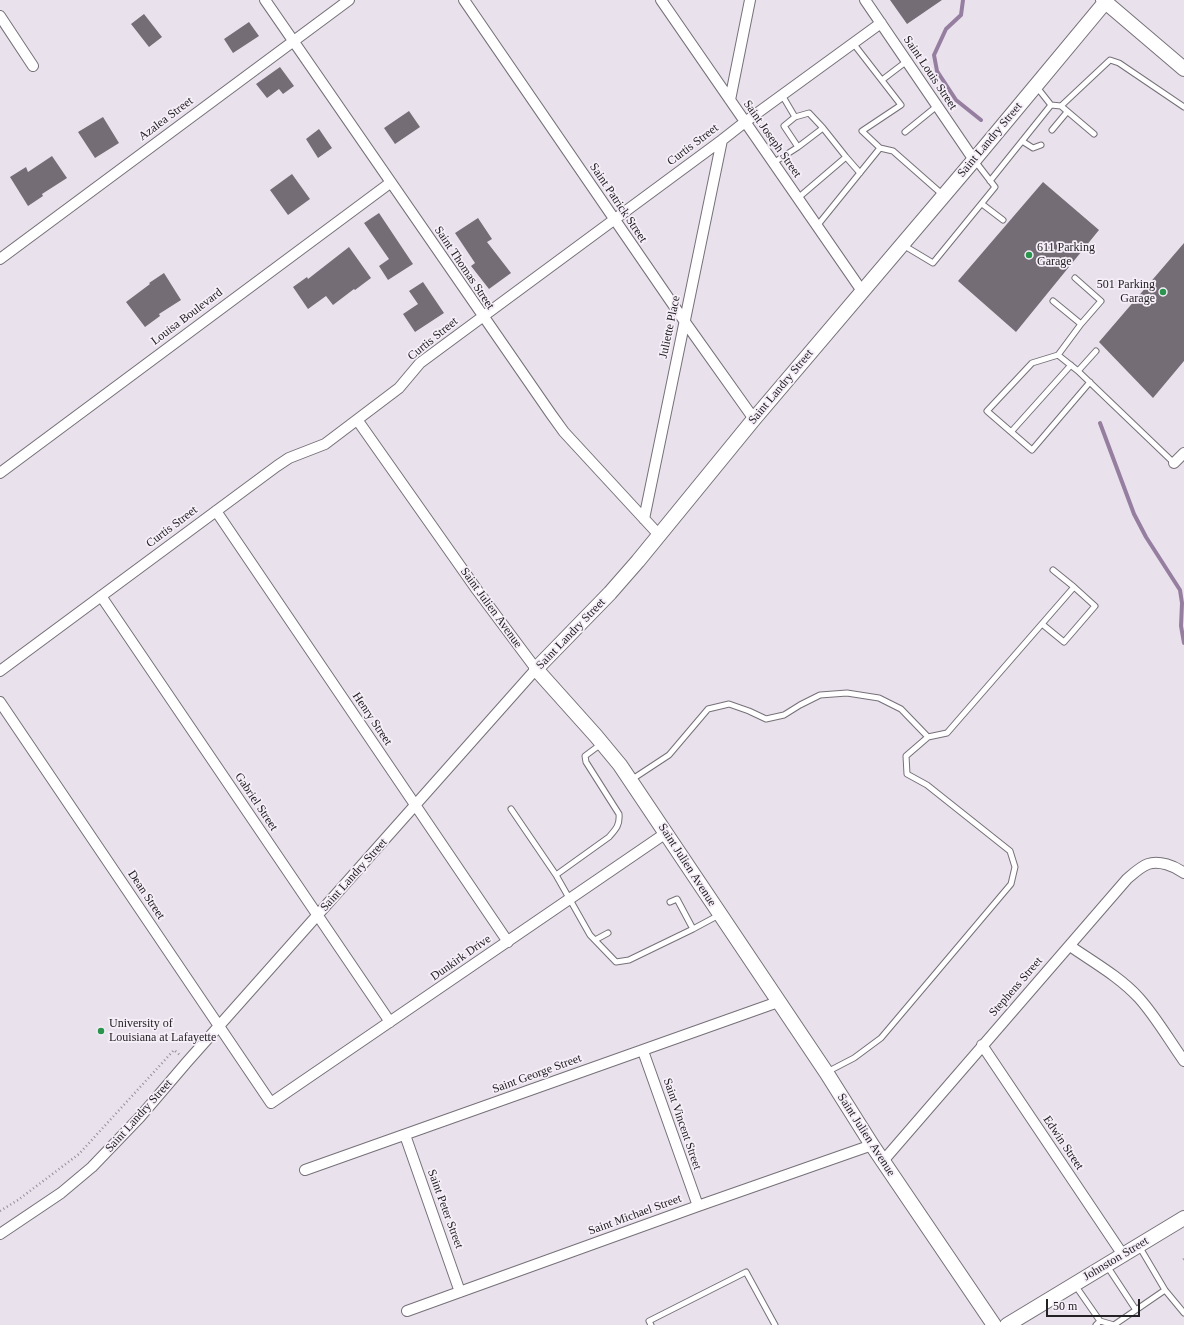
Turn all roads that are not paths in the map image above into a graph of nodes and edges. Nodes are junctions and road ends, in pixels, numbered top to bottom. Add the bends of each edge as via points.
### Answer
1 (265, 0) edge
2 (349, 0) edge
3 (464, 0) edge
4 (661, 0) edge
5 (750, 0) edge
6 (865, 0) edge
7 (1105, 1) edge
8 (0, 16) edge
9 (881, 23) junction
10 (293, 41) junction
11 (853, 43) junction
12 (907, 61) junction
13 (33, 66) dead end
14 (1184, 70) edge
15 (882, 80) junction
16 (1036, 86) junction
17 (782, 95) junction
18 (730, 100) junction
19 (1051, 105) junction
20 (938, 106) junction
21 (1060, 106) junction
22 (1184, 107) edge
23 (1067, 112) junction
24 (795, 117) junction
25 (745, 122) junction
26 (823, 128) junction
27 (1052, 130) dead end
28 (904, 132) dead end
29 (1094, 134) dead end
30 (722, 140) junction
31 (1022, 141) junction
32 (1041, 145) dead end
33 (798, 147) junction
34 (880, 148) junction
35 (846, 157) junction
36 (974, 160) junction
37 (773, 163) junction
38 (860, 173) junction
39 (990, 182) junction
40 (390, 183) junction
41 (944, 196) junction
42 (798, 198) junction
43 (982, 204) junction
44 (614, 220) junction
45 (1003, 220) dead end
46 (817, 226) junction
47 (902, 244) junction
48 (0, 259) edge
49 (1075, 278) dead end
50 (862, 291) junction
51 (1053, 301) dead end
52 (482, 316) junction
53 (685, 322) junction
54 (1081, 324) junction
55 (1096, 351) dead end
56 (1058, 355) junction
57 (1071, 365) junction
58 (1078, 371) junction
59 (1090, 382) junction
60 (754, 419) junction
61 (358, 421) junction
62 (1011, 432) junction
63 (1184, 453) edge
64 (1174, 463) joint
65 (0, 473) edge
66 (216, 511) junction
67 (644, 519) junction
68 (660, 536) junction
69 (1053, 570) dead end
70 (1074, 588) junction
71 (100, 596) junction
72 (1042, 624) junction
73 (536, 669) junction
74 (0, 671) edge
75 (0, 702) edge
76 (928, 737) junction
77 (602, 743) junction
78 (630, 780) junction
79 (415, 806) junction
80 (511, 809) dead end
81 (666, 833) junction
82 (1184, 873) edge
83 (556, 875) junction
84 (570, 899) junction
85 (670, 902) dead end
86 (719, 915) junction
87 (318, 916) junction
88 (693, 929) junction
89 (608, 933) dead end
90 (595, 940) junction
91 (508, 942) junction
92 (1070, 946) junction
93 (778, 1002) junction
94 (390, 1022) junction
95 (220, 1027) junction
96 (982, 1045) junction
97 (643, 1051) junction
98 (1184, 1061) edge
99 (826, 1072) junction
100 (271, 1103) joint
101 (405, 1135) junction
102 (872, 1144) junction
103 (883, 1161) junction
104 (305, 1170) dead end
105 (698, 1206) junction
106 (1184, 1218) edge
107 (0, 1234) edge
108 (1138, 1245) junction
109 (1123, 1255) junction
110 (1106, 1265) junction
111 (1074, 1284) junction
112 (1165, 1290) junction
113 (460, 1292) junction
114 (1136, 1310) junction
115 (407, 1312) dead end
116 (1184, 1313) edge
117 (1100, 1321) junction
118 (651, 1325) edge
119 (775, 1325) edge
120 (994, 1325) edge
121 (1007, 1325) edge
122 (1096, 1325) edge

1 - 10 street, Saint Thomas Street
2 - 10 street, Azalea Street
3 - 44 street, Saint Patrick Street
4 - 18 street, Saint Joseph Street
5 - 18 street
6 - 9 street, Saint Louis Street
7 - 14 street
7 - 16 street, Saint Landry Street
8 - 13 street
9 - 11 street, Curtis Street
9 - 12 street, Saint Louis Street
10 - 40 street, Saint Thomas Street
10 - 48 street, Azalea Street
11 - 15 lane
11 - 17 street, Curtis Street
12 - 15 lane
12 - 20 street, Saint Louis Street
15 - 34 lane via 901,105 862,131
16 - 19 lane
16 - 36 street, Saint Landry Street
17 - 24 lane
17 - 25 street, Curtis Street
18 - 25 street, Saint Joseph Street
19 - 21 lane
19 - 31 lane
20 - 28 lane
20 - 36 street, Saint Louis Street
21 - 22 lane via 1110,60 1119,63
21 - 23 lane
23 - 27 lane
23 - 29 lane
24 - 26 lane via 809,113
24 - 33 lane via 784,126
25 - 30 street, Curtis Street
25 - 37 street, Saint Joseph Street
26 - 33 lane
26 - 35 lane
30 - 44 street, Curtis Street
30 - 53 street, Juliette Place
31 - 32 lane via 1033,148
31 - 39 lane
33 - 37 lane
34 - 38 lane
34 - 41 lane via 893,151
35 - 38 lane
35 - 42 lane
36 - 39 lane
36 - 41 street, Saint Landry Street
37 - 42 street, Saint Joseph Street
38 - 46 lane
39 - 43 lane via 995,187
40 - 52 street, Saint Thomas Street
40 - 65 street, Louisa Boulevard
41 - 47 street, Saint Landry Street
42 - 46 street, Saint Joseph Street
43 - 45 lane
43 - 47 lane via 933,263
44 - 52 street, Curtis Street
44 - 53 street, Saint Patrick Street
46 - 50 street, Saint Joseph Street
47 - 50 street, Saint Landry Street
49 - 54 lane via 1100,301
50 - 60 street, Saint Landry Street
51 - 54 lane
52 - 61 street, Curtis Street via 420,363 399,388
52 - 67 street, Saint Thomas Street via 564,432
53 - 60 street, Saint Patrick Street
53 - 67 street, Juliette Place
54 - 56 lane
55 - 58 lane
56 - 57 lane
56 - 62 lane via 1032,363 987,411
57 - 58 lane
57 - 62 lane
58 - 59 lane
59 - 62 lane via 1032,450
59 - 64 lane
60 - 68 street, Saint Landry Street
61 - 66 street, Curtis Street via 326,444 289,458
61 - 73 street, Saint Julien Avenue
63 - 64 street
66 - 71 street, Curtis Street
66 - 79 street, Henry Street
67 - 68 street, Saint Thomas Street
68 - 73 street, Saint Landry Street via 610,593
69 - 70 lane
70 - 72 lane
70 - 72 lane via 1095,606 1064,642
71 - 74 street, Curtis Street
71 - 87 street, Gabriel Street
72 - 76 lane via 947,733
73 - 77 street, Saint Julien Avenue
73 - 79 street, Saint Landry Street
75 - 95 street, Dean Street
76 - 78 lane via 901,709 879,698 848,693 820,695 784,715 766,719 729,704 708,709 669,755
76 - 99 lane via 906,756 907,774 927,785 1010,851 1015,867 1011,884 881,1038 854,1058
77 - 78 street, Saint Julien Avenue
77 - 83 lane via 585,756 586,762 619,814 619,822 609,837
78 - 81 street, Saint Julien Avenue
79 - 87 street, Saint Landry Street
79 - 91 street, Henry Street
80 - 83 lane
81 - 84 street, Dunkirk Drive
81 - 86 street, Saint Julien Avenue
82 - 92 street, Stephens Street via 1164,864 1147,864 1140,868 1127,879
83 - 84 lane
84 - 90 lane
84 - 91 street, Dunkirk Drive
85 - 88 lane via 677,899
86 - 88 lane
86 - 93 street, Saint Julien Avenue
87 - 94 street, Gabriel Street
87 - 95 street, Saint Landry Street
88 - 90 lane via 629,960 616,962
89 - 90 lane
91 - 94 street, Dunkirk Drive
92 - 96 street, Stephens Street
92 - 98 street via 1138,997
93 - 97 street, Saint George Street
93 - 99 street, Saint Julien Avenue
94 - 100 street, Dunkirk Drive
95 - 100 street, Dean Street
95 - 107 street, Saint Landry Street via 92,1168 61,1193
96 - 103 street, Stephens Street
96 - 109 street, Edwin Street
97 - 101 street, Saint George Street
97 - 105 street, Saint Vincent Street
99 - 102 street, Saint Julien Avenue
101 - 104 street, Saint George Street
101 - 113 street, Saint Peter Street
102 - 103 street, Saint Julien Avenue
102 - 105 street, Saint Michael Street
103 - 120 street, Saint Julien Avenue
105 - 113 street, Saint Michael Street
106 - 108 street, Johnston Street
108 - 109 street, Johnston Street
108 - 112 lane
109 - 110 street, Johnston Street
110 - 111 street, Johnston Street
110 - 114 lane
111 - 117 lane
111 - 121 street, Johnston Street
112 - 114 lane
112 - 116 lane
113 - 115 street, Saint Michael Street
114 - 117 lane via 1114,1325
117 - 122 lane
118 - 119 lane via 649,1321 746,1272

